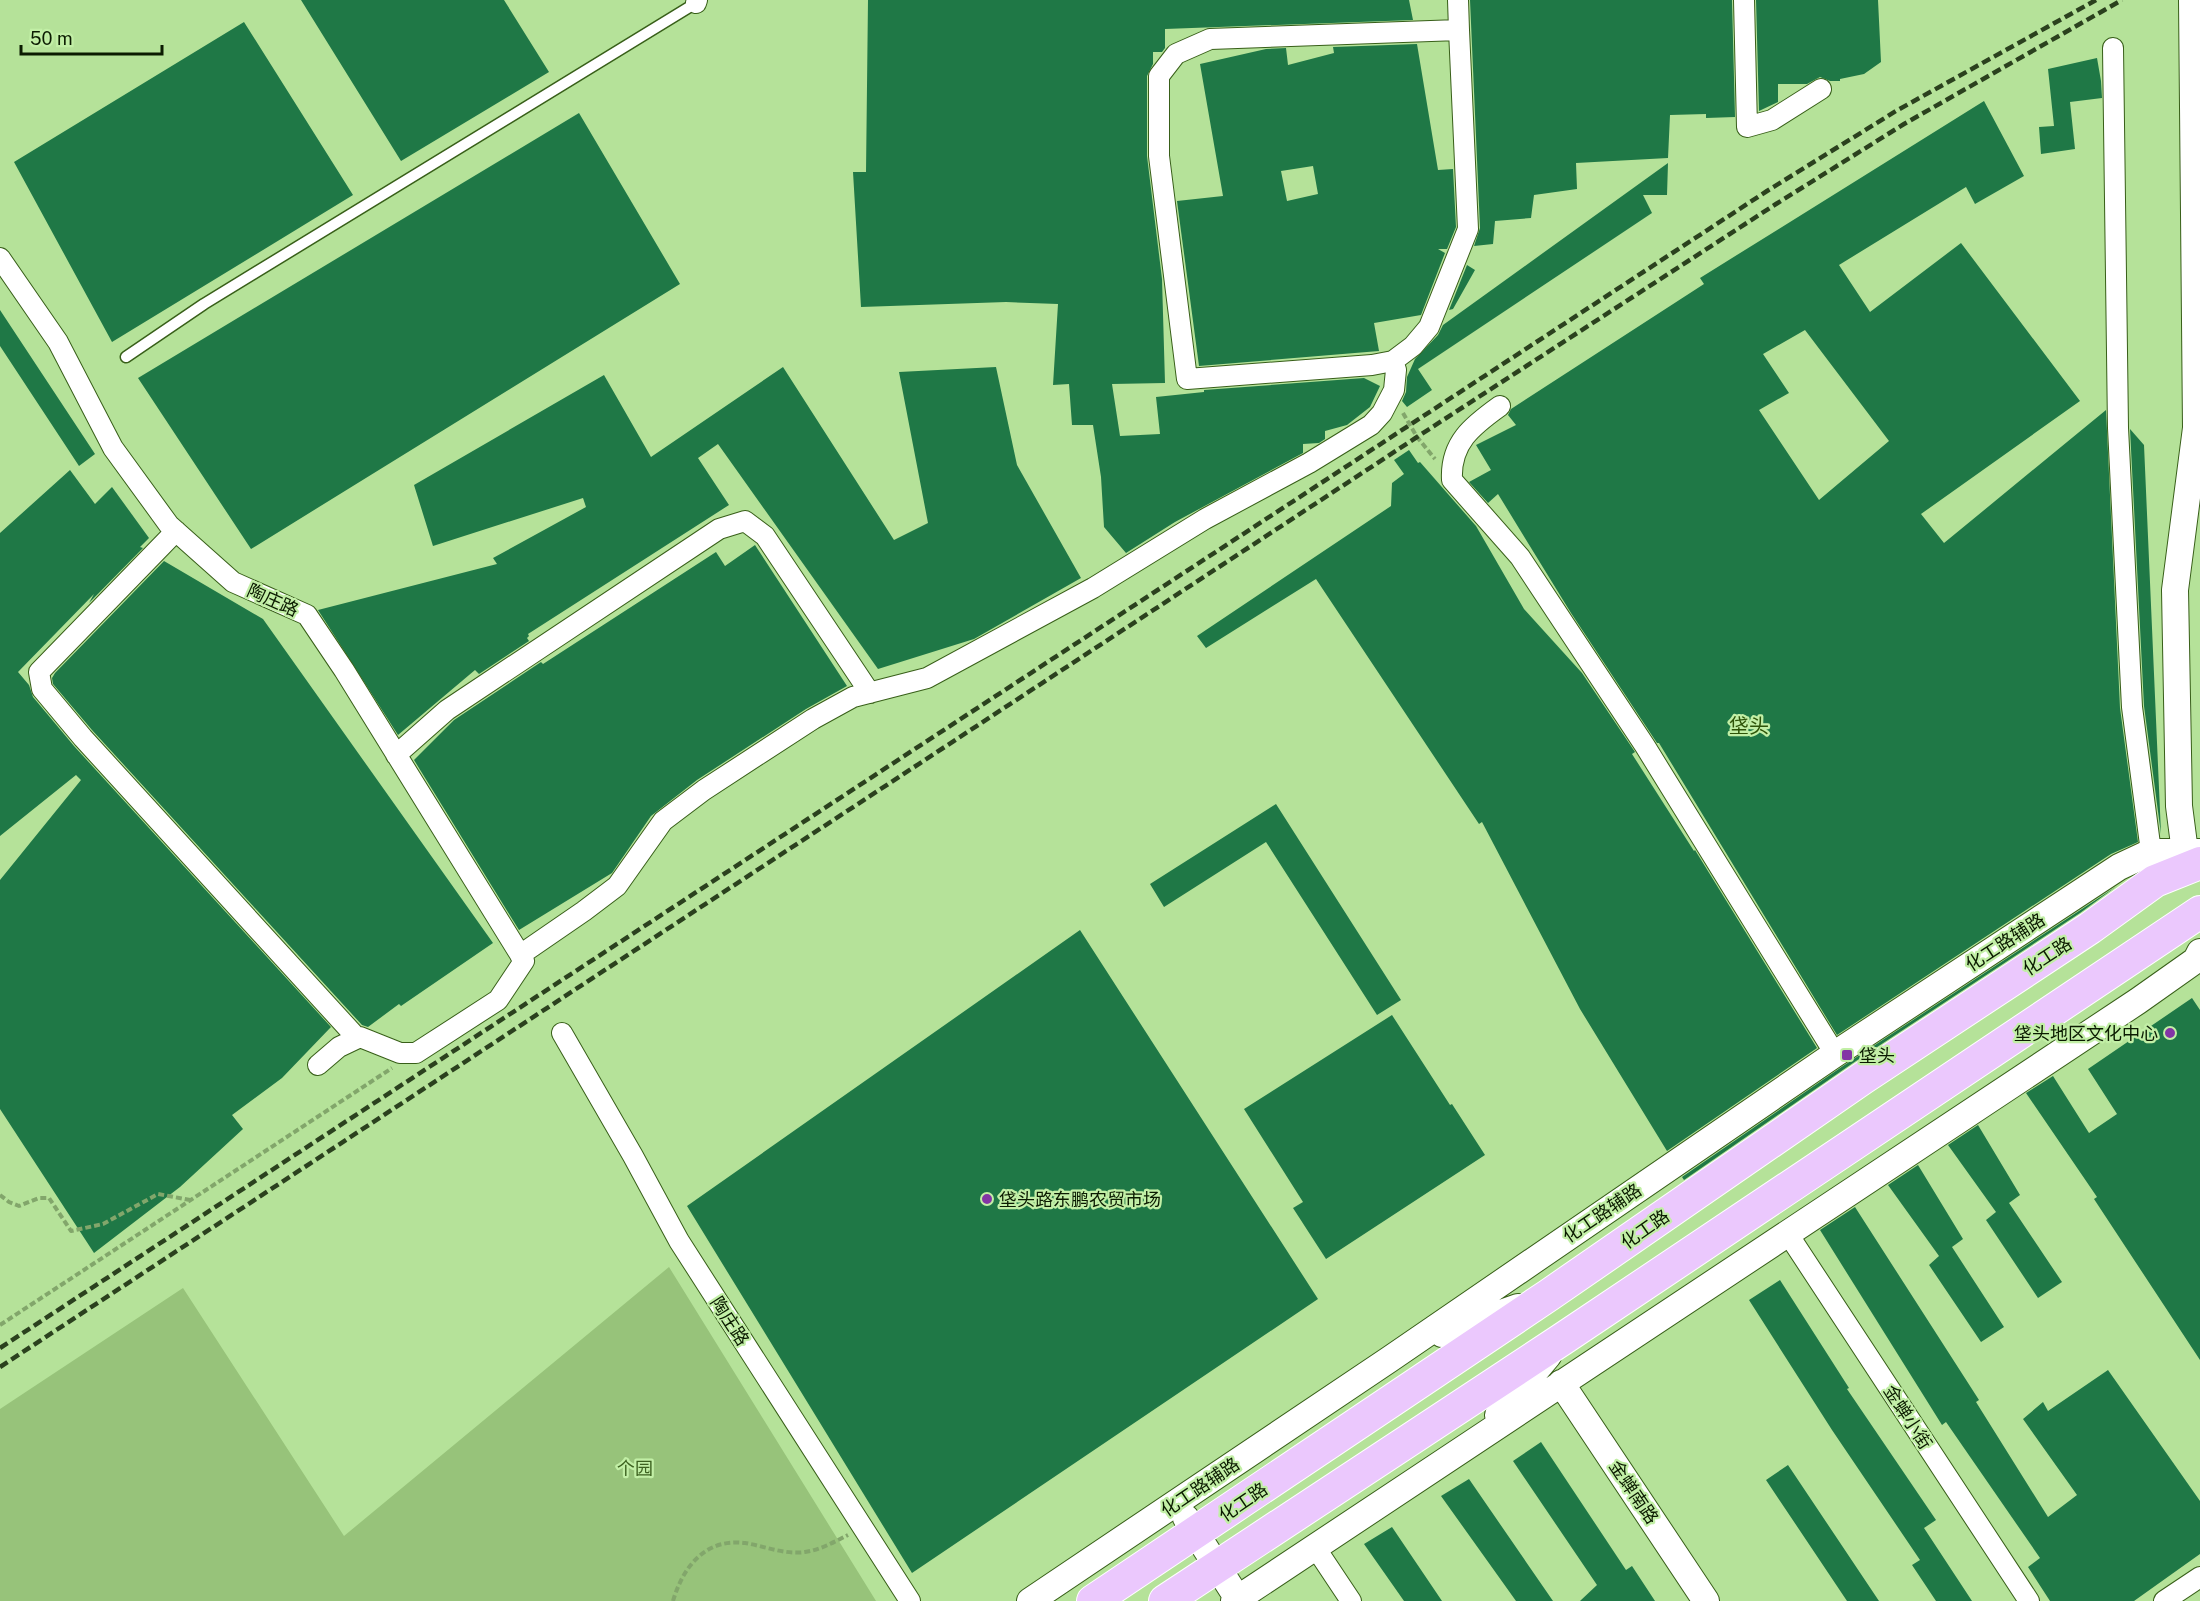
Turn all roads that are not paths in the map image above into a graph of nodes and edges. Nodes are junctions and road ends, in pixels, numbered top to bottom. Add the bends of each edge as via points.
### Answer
1 (1458, 0) edge
2 (1744, 0) edge
3 (2192, 0) edge
4 (696, 1) edge
5 (1459, 30) junction
6 (2113, 48) dead end
7 (1821, 89) dead end
8 (0, 258) edge
9 (126, 357) dead end
10 (1393, 361) junction
11 (1500, 406) dead end
12 (176, 531) junction
13 (870, 693) junction
14 (396, 755) junction
15 (2151, 852) junction
16 (2195, 855) edge
17 (2200, 912) edge
18 (2200, 952) edge
19 (522, 958) junction
20 (562, 1033) dead end
21 (357, 1038) junction
22 (1835, 1054) junction
23 (318, 1065) dead end
24 (1788, 1234) junction
25 (1549, 1295) junction
26 (1561, 1340) junction
27 (1390, 1359) junction
28 (1561, 1383) junction
29 (1478, 1438) junction
30 (1177, 1502) junction
31 (1195, 1534) junction
32 (1315, 1547) junction
33 (1216, 1566) junction
34 (2200, 1577) edge
35 (1236, 1600) edge
36 (910, 1601) edge
37 (1030, 1601) edge
38 (1093, 1601) edge
39 (1165, 1601) edge
40 (1351, 1601) edge
41 (1706, 1601) edge
42 (2029, 1601) edge
43 (2164, 1601) edge

1 - 5 street
2 - 7 street via 1747,127 1772,120
3 - 16 street via 2196,428 2175,590 2179,806
4 - 9 lane via 204,304
5 - 10 street via 1468,230 1429,327
5 - 10 street via 1210,39 1176,54 1159,76 1159,156 1187,379
6 - 15 street via 2118,428 2132,707
8 - 12 street, 陶庄路 via 58,342 112,448
10 - 13 street via 1394,390 1371,425 1093,588 927,678
11 - 22 street via 1475,424 1457,448 1451,464 1452,480 1520,557 1645,746
12 - 14 street, 陶庄路 via 233,582 307,615
12 - 21 street via 39,672 42,689
13 - 14 street via 765,536 745,521 719,529 456,704
13 - 19 street via 853,697 813,719 663,821 617,886
14 - 19 street, 陶庄路
15 - 16 street, 化工路辅路
15 - 22 street, 化工路辅路 via 2119,867
16 - 25 main road, 化工路
17 - 26 main road
18 - 24 street via 2196,960 2138,1001
19 - 21 street via 498,1000 416,1053 400,1053
20 - 36 street, 陶庄路 via 679,1241
21 - 23 street
22 - 27 street, 化工路辅路
24 - 28 street
24 - 42 street, 金蝉小街
25 - 27 street via 1443,1333
25 - 31 main road, 化工路
26 - 29 street
26 - 33 main road
27 - 30 street, 化工路辅路
28 - 29 street
28 - 41 street, 金蝉南路
29 - 32 street
30 - 31 street
30 - 37 street, 化工路辅路
31 - 33 street
31 - 38 main road, 化工路
32 - 35 street
32 - 40 street
33 - 35 street
33 - 39 main road
34 - 43 street

